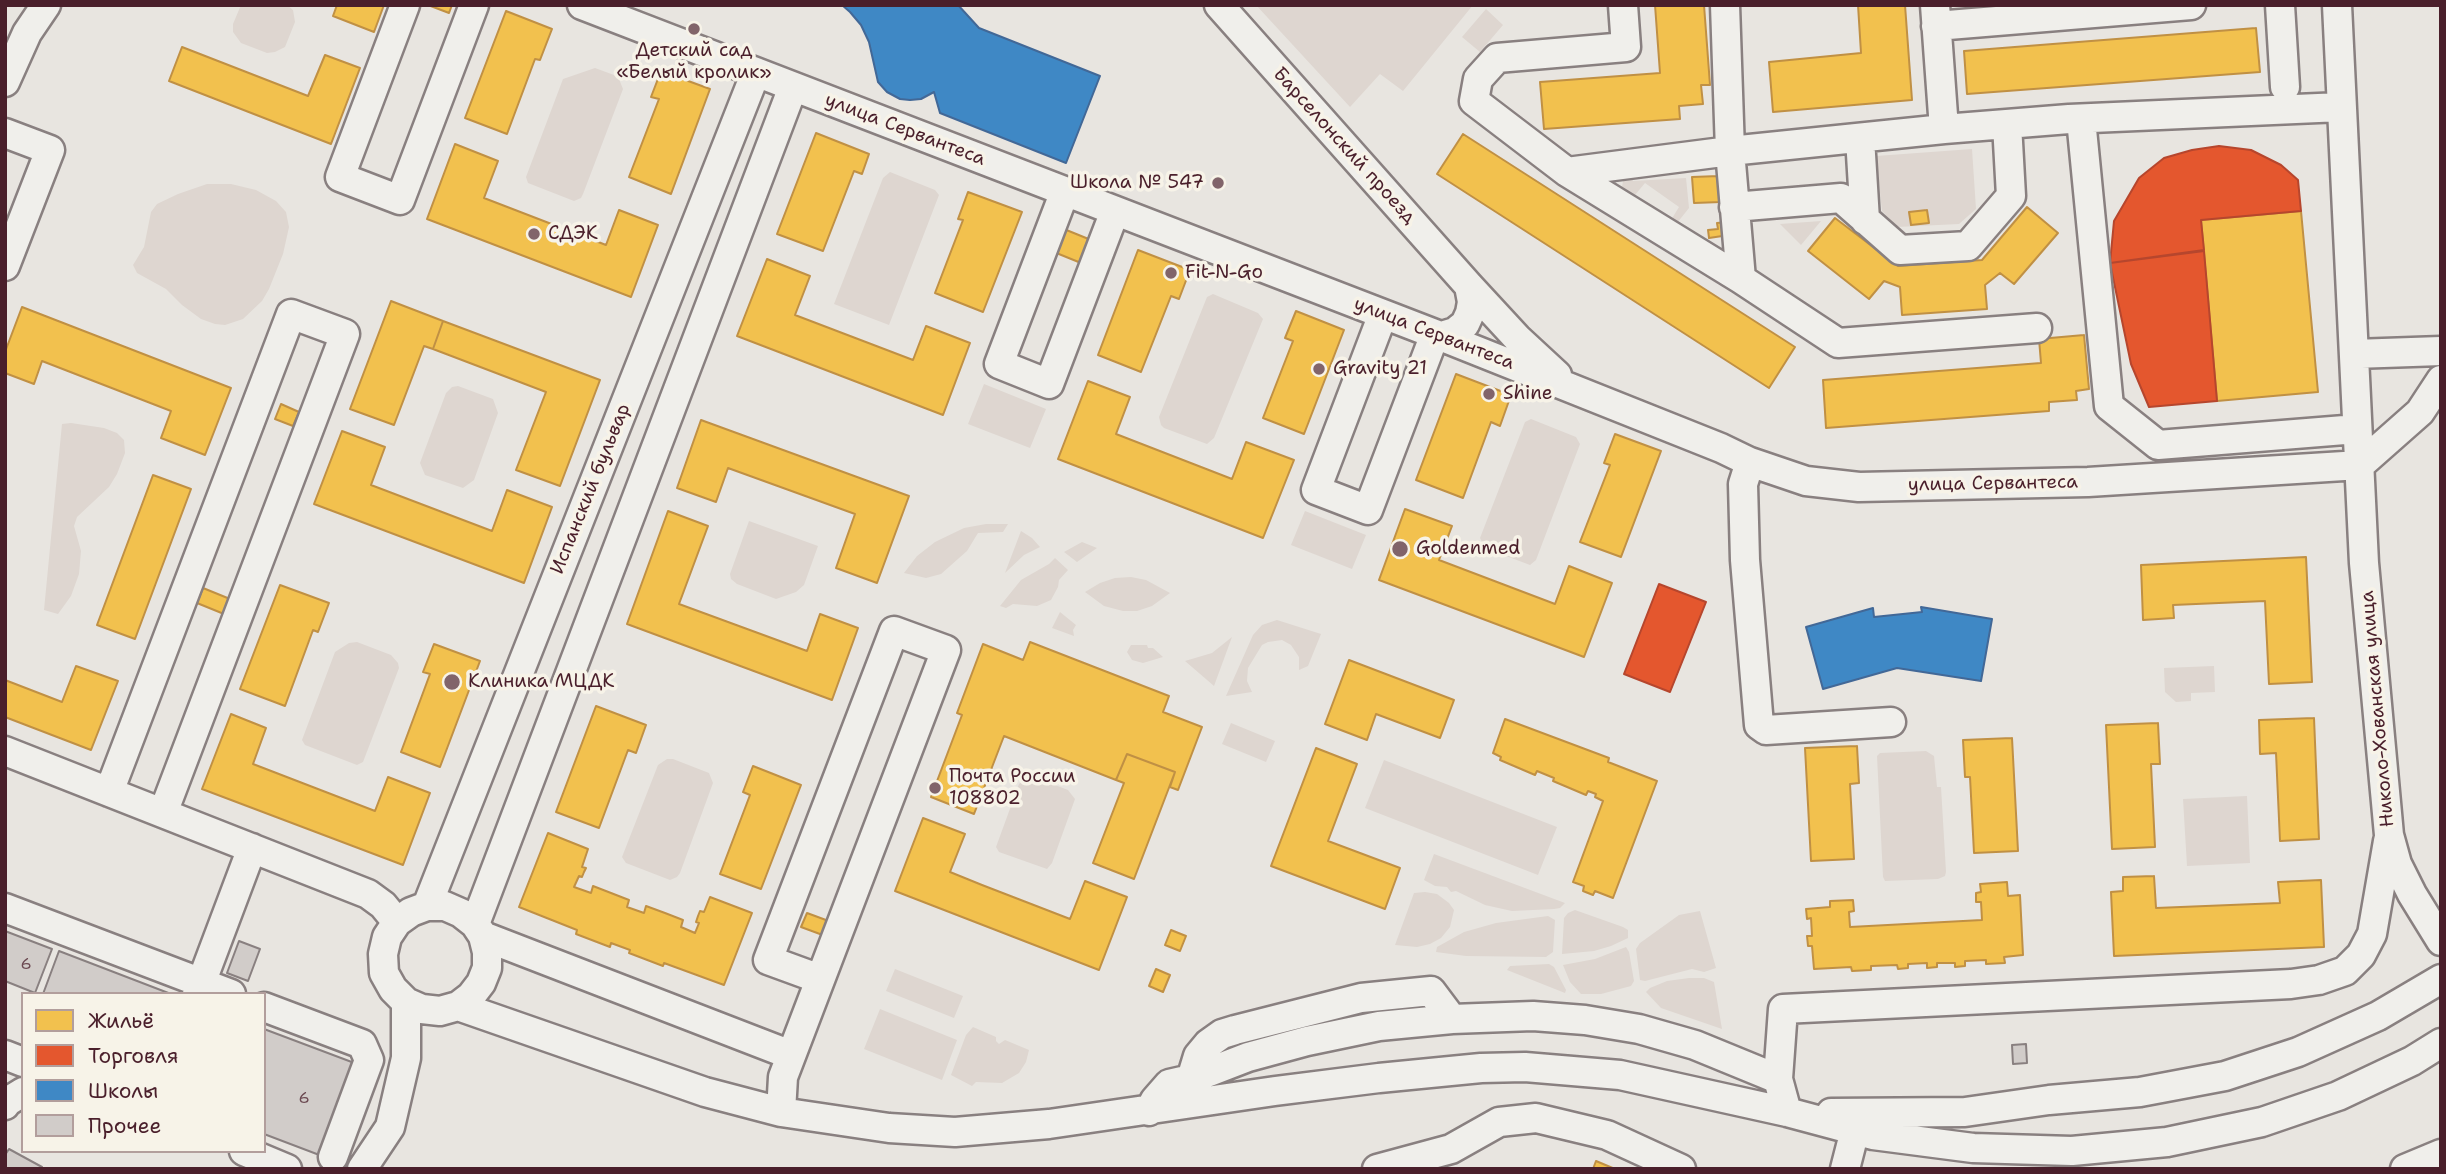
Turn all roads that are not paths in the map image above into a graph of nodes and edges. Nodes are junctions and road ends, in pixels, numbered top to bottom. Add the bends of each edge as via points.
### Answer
1 (46, 5) edge
2 (405, 5) edge
3 (474, 5) edge
4 (582, 5) edge
5 (1219, 5) edge
6 (1623, 5) edge
7 (1725, 5) edge
8 (2191, 5) edge
9 (2280, 5) edge
10 (2337, 5) edge
11 (2066, 10) edge
12 (1936, 15) edge
13 (756, 72) junction
14 (5, 82) edge
15 (793, 87) junction
16 (2285, 87) dead end
17 (2341, 107) junction
18 (2081, 119) junction
19 (2007, 124) junction
20 (1944, 129) junction
21 (5, 133) edge
22 (1860, 138) junction
23 (1730, 151) junction
24 (1566, 172) junction
25 (1065, 191) junction
26 (1734, 207) junction
27 (1115, 211) junction
28 (1865, 220) junction
29 (5, 266) edge
30 (1741, 279) junction
31 (1468, 286) junction
32 (1382, 314) junction
33 (2037, 328) dead end
34 (1438, 335) junction
35 (2441, 351) edge
36 (2354, 354) junction
37 (2441, 380) edge
38 (1572, 389) junction
39 (2430, 404) edge
40 (2357, 429) junction
41 (1750, 463) junction
42 (2360, 465) junction
43 (1891, 722) dead end
44 (5, 751) edge
45 (109, 792) junction
46 (163, 813) junction
47 (2389, 835) junction
48 (252, 848) junction
49 (427, 906) junction
50 (5, 908) edge
51 (397, 922) junction
52 (479, 930) junction
53 (2441, 941) edge
54 (820, 979) junction
55 (2441, 979) edge
56 (199, 988) edge
57 (220, 992) edge
58 (406, 1002) junction
59 (458, 1006) junction
60 (266, 1008) edge
61 (1300, 1013) junction
62 (1451, 1019) junction
63 (1307, 1041) junction
64 (2441, 1043) edge
65 (791, 1055) junction
66 (1191, 1079) junction
67 (1778, 1079) junction
68 (21, 1094) edge
69 (5, 1105) edge
70 (1149, 1111) junction
71 (781, 1112) junction
72 (1787, 1112) junction
73 (1855, 1130) junction
74 (249, 1153) edge
75 (2441, 1154) edge
76 (333, 1157) dead end
77 (1454, 1159) edge
78 (287, 1169) edge
79 (362, 1169) edge
80 (1377, 1169) edge
81 (1681, 1169) edge
82 (1845, 1169) edge
83 (2405, 1169) edge

1 - 14 street via 27,33
2 - 3 street via 340,177 400,200
4 - 13 street, улица Сервантеса
5 - 31 street, Барселонский проезд
6 - 24 street via 1626,47 1497,58 1478,79 1474,101
7 - 23 street
8 - 11 street
9 - 16 street
10 - 17 street, Николо-Хованская улица
11 - 12 street
12 - 20 street
13 - 15 street, улица Сервантеса
13 - 49 street, Испанский бульвар
15 - 25 street, улица Сервантеса
15 - 52 street
17 - 18 street
17 - 36 street, Николо-Хованская улица
18 - 19 street
18 - 40 street via 2109,406 2158,445
19 - 20 street
19 - 28 street via 2011,196 1968,246 1899,250
20 - 22 street
21 - 29 street via 50,150
22 - 23 street
22 - 28 street
23 - 24 street
23 - 26 street
24 - 30 street
25 - 27 street, улица Сервантеса
25 - 27 street via 999,365 1049,384
26 - 28 street via 1841,198
26 - 30 street
27 - 32 street, улица Сервантеса
30 - 33 street via 1838,343
31 - 34 street via 1472,302 1465,324 1455,332
31 - 38 street, Барселонский проезд
32 - 34 street, улица Сервантеса
32 - 34 street via 1316,489 1368,510
34 - 38 street, улица Сервантеса
35 - 36 street
36 - 40 street, Николо-Хованская улица
37 - 39 street
38 - 41 street, улица Сервантеса
39 - 42 street
40 - 42 street, Николо-Хованская улица
41 - 42 street, улица Сервантеса via 1806,481 1858,487 2088,482
41 - 43 street via 1743,484 1739,561 1761,729
42 - 47 street, Николо-Хованская улица via 2364,563
44 - 45 street
45 - 46 street
45 - 46 street via 291,314 345,334
46 - 48 street
47 - 53 street, Николо-Хованская улица via 2412,894
47 - 67 street via 2372,934 2345,971 2291,984 1783,1009
48 - 51 street via 368,894
48 - 56 street
49 - 51 street
49 - 52 street via 461,913
50 - 56 street
51 - 58 street via 387,937 384,973
52 - 59 street via 487,951 484,976
52 - 65 street
54 - 54 street via 946,650 894,631 768,960
54 - 65 street
55 - 72 street via 2378,1016 2298,1052 2225,1076 2140,1092 1965,1112
56 - 57 street
58 - 59 street via 431,1010
58 - 79 street via 406,1058 390,1127
59 - 71 street via 705,1092
60 - 76 street via 362,1044 369,1060
61 - 62 street via 1361,998 1431,991
61 - 63 street
61 - 66 street via 1222,1034 1198,1056
62 - 63 street via 1379,1026
62 - 67 street via 1533,1016 1639,1029 1695,1045
63 - 66 street
64 - 73 street via 2338,1096 2262,1122 2167,1142 2072,1150 1973,1148
65 - 71 street via 783,1077
66 - 70 street via 1169,1084
67 - 72 street
68 - 69 street
70 - 71 street via 955,1132 889,1128
70 - 72 street via 1379,1078 1525,1067 1620,1075
72 - 73 street
73 - 82 street
74 - 78 street
75 - 83 street
77 - 80 street
77 - 81 street via 1499,1122 1536,1118 1607,1135

